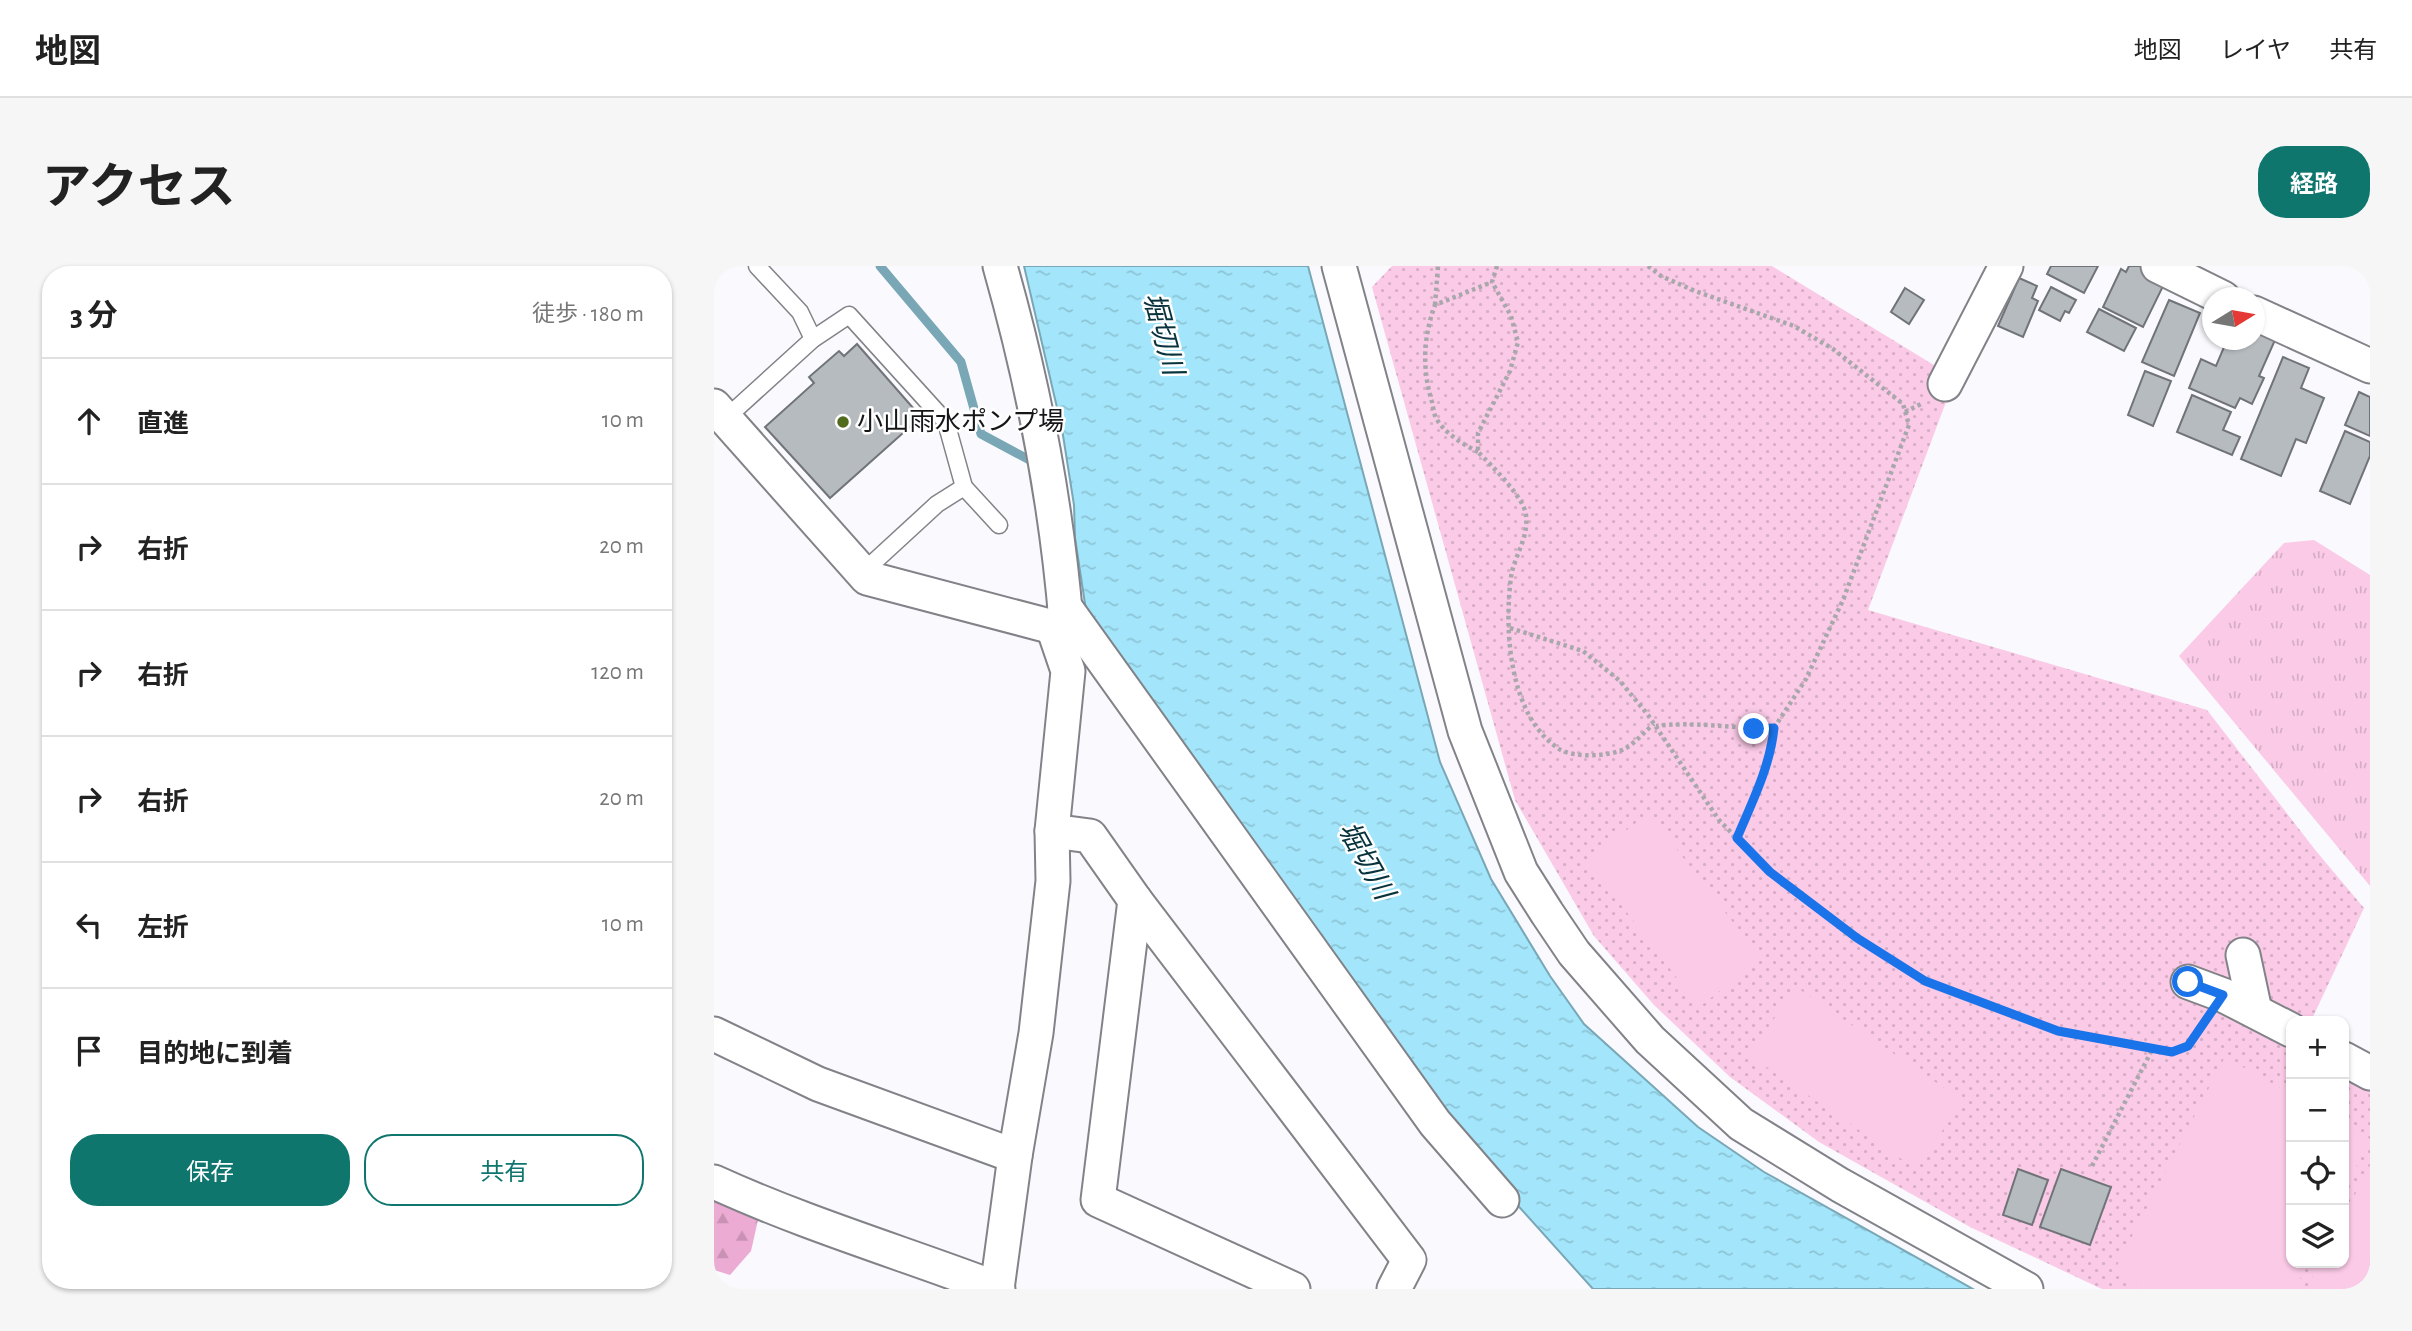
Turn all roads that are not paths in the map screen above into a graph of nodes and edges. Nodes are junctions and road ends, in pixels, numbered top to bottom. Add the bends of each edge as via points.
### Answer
1 (757, 266) edge
2 (1000, 266) edge
3 (1339, 266) edge
4 (2006, 266) edge
5 (2171, 269) edge
6 (2203, 287) edge
7 (2265, 318) edge
8 (813, 339) junction
9 (2370, 366) edge
10 (1945, 384) dead end
11 (720, 412) edge
12 (964, 487) junction
13 (999, 525) dead end
14 (862, 572) junction
15 (1059, 617) junction
16 (1052, 831) junction
17 (1135, 900) junction
18 (2243, 956) dead end
19 (2188, 982) dead end
20 (2255, 1011) junction
21 (2286, 1027) edge
22 (714, 1034) edge
23 (2349, 1062) edge
24 (2370, 1073) edge
25 (1015, 1156) junction
26 (714, 1182) edge
27 (1502, 1200) dead end
28 (997, 1289) edge
29 (1293, 1289) edge
30 (1394, 1289) edge
31 (2026, 1289) edge

1 - 8 lane via 800,312
2 - 15 street via 1038,421 1058,538
3 - 31 street via 1465,731 1521,872 1547,913 1574,953 1650,1040 1741,1124
4 - 10 street
5 - 6 street
7 - 9 street
8 - 11 lane
8 - 12 lane via 849,314 946,422
11 - 14 street
12 - 13 lane
12 - 14 lane via 937,504
14 - 15 street via 867,578
15 - 16 street via 1068,671
15 - 27 street via 1435,1123
16 - 17 street via 1090,836
16 - 25 street via 1052,881 1035,1033
17 - 29 street via 1098,1200
17 - 30 street via 1409,1260
18 - 20 street
19 - 20 street
20 - 21 street
22 - 25 street via 818,1084
23 - 24 street
25 - 28 street
26 - 28 street via 776,1210

